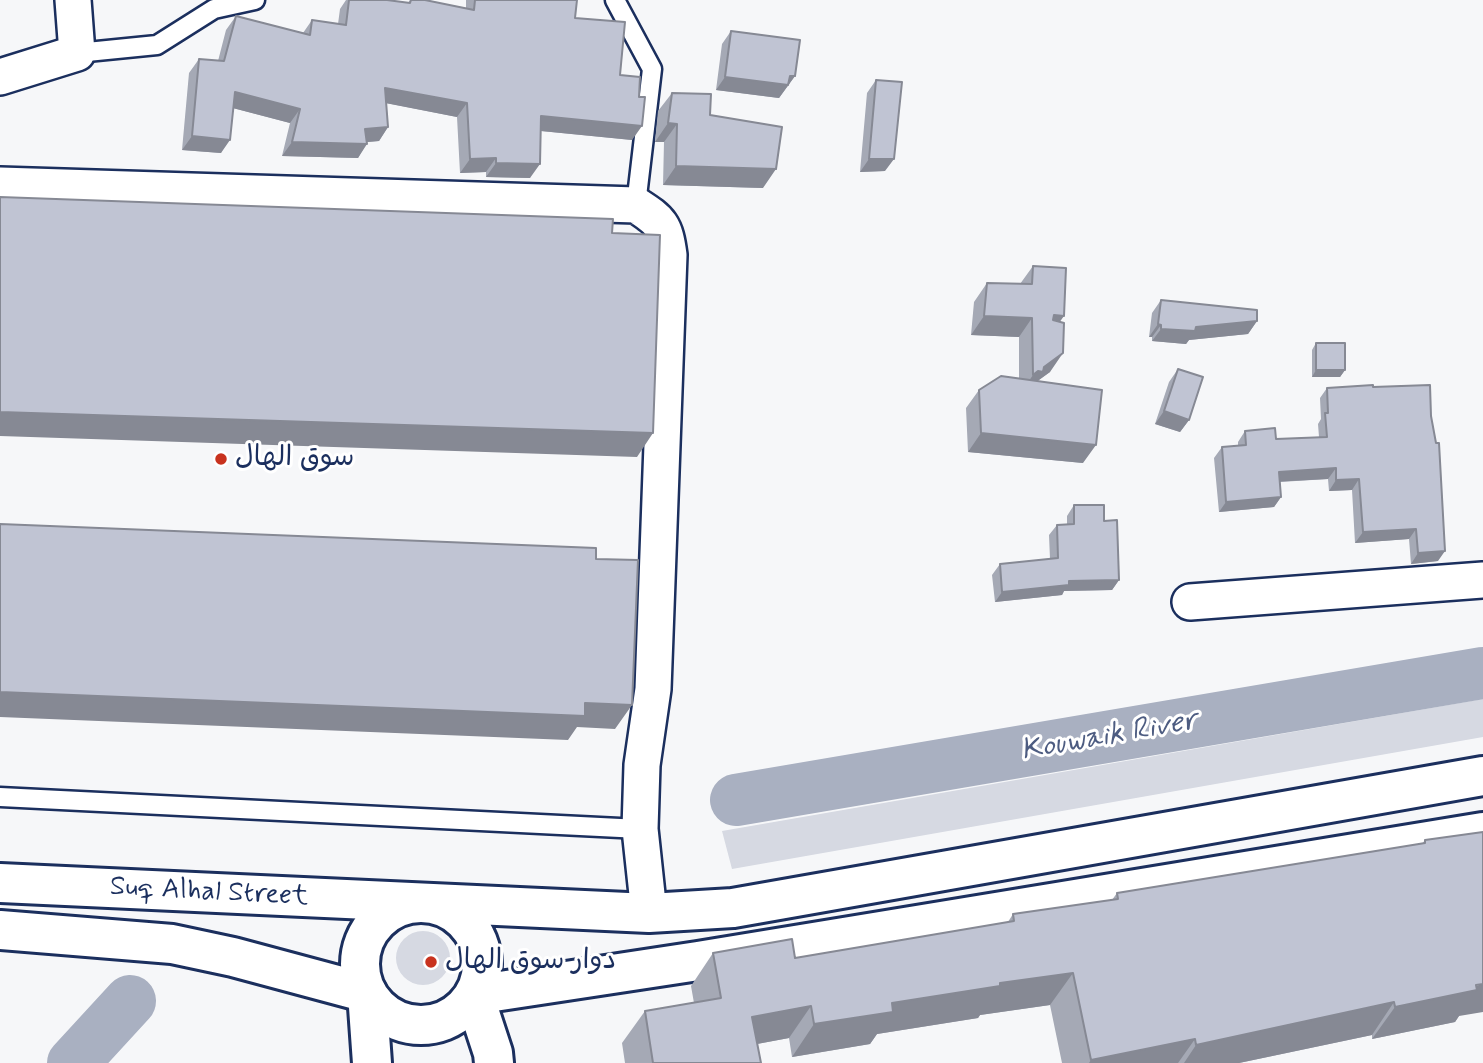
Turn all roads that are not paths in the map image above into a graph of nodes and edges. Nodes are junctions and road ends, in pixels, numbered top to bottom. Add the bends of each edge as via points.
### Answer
1 (73, 0) edge
2 (254, 0) edge
3 (615, 0) edge
4 (77, 53) junction
5 (0, 77) edge
6 (0, 186) edge
7 (636, 205) junction
8 (1483, 580) edge
9 (1190, 602) dead end
10 (1483, 776) edge
11 (0, 797) edge
12 (640, 829) junction
13 (1483, 832) edge
14 (0, 883) edge
15 (419, 903) junction
16 (649, 913) junction
17 (0, 930) edge
18 (367, 993) junction
19 (474, 995) junction
20 (372, 1063) edge
21 (494, 1063) edge

1 - 4 street
2 - 4 lane via 214,9 158,45
3 - 7 lane via 652,69
4 - 5 street
6 - 7 street
7 - 12 street via 656,218 666,234 669,255 653,689 642,765
8 - 9 street
10 - 16 main road via 733,908
11 - 12 lane
12 - 16 street
13 - 19 main road
14 - 15 main road, Suq Alhal Street
15 - 16 main road
15 - 18 main road via 401,906 372,926 360,959 360,977
15 - 19 main road via 454,912 469,925 482,959
17 - 18 main road, Suq Alhal Street via 172,944
18 - 19 main road via 378,1008 411,1025 447,1020
18 - 20 main road
19 - 21 main road

